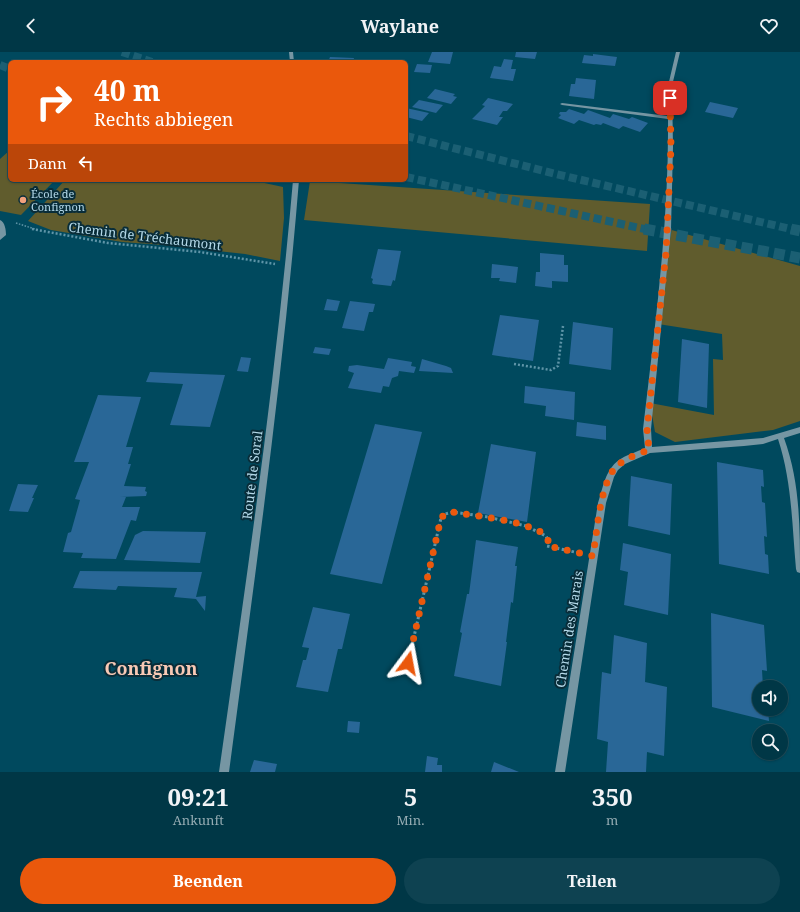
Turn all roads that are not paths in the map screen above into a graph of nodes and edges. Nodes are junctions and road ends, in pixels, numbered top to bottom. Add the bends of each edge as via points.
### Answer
1 (678, 52) edge
2 (562, 104) dead end
3 (671, 118) junction
4 (296, 182) edge
5 (0, 222) edge
6 (0, 238) edge
7 (800, 430) edge
8 (780, 436) junction
9 (649, 450) junction
10 (800, 569) edge
11 (224, 772) edge
12 (560, 772) edge

1 - 3 street via 670,86
2 - 3 street
3 - 9 street via 667,237 647,429
4 - 11 street, Route de Soral via 289,265 255,551
5 - 6 street via 3,235
7 - 8 street, Chemin des Marais
8 - 9 street, Chemin des Marais via 744,443
8 - 10 street via 790,468
9 - 12 street, Chemin des Marais via 622,462 615,468 602,503

